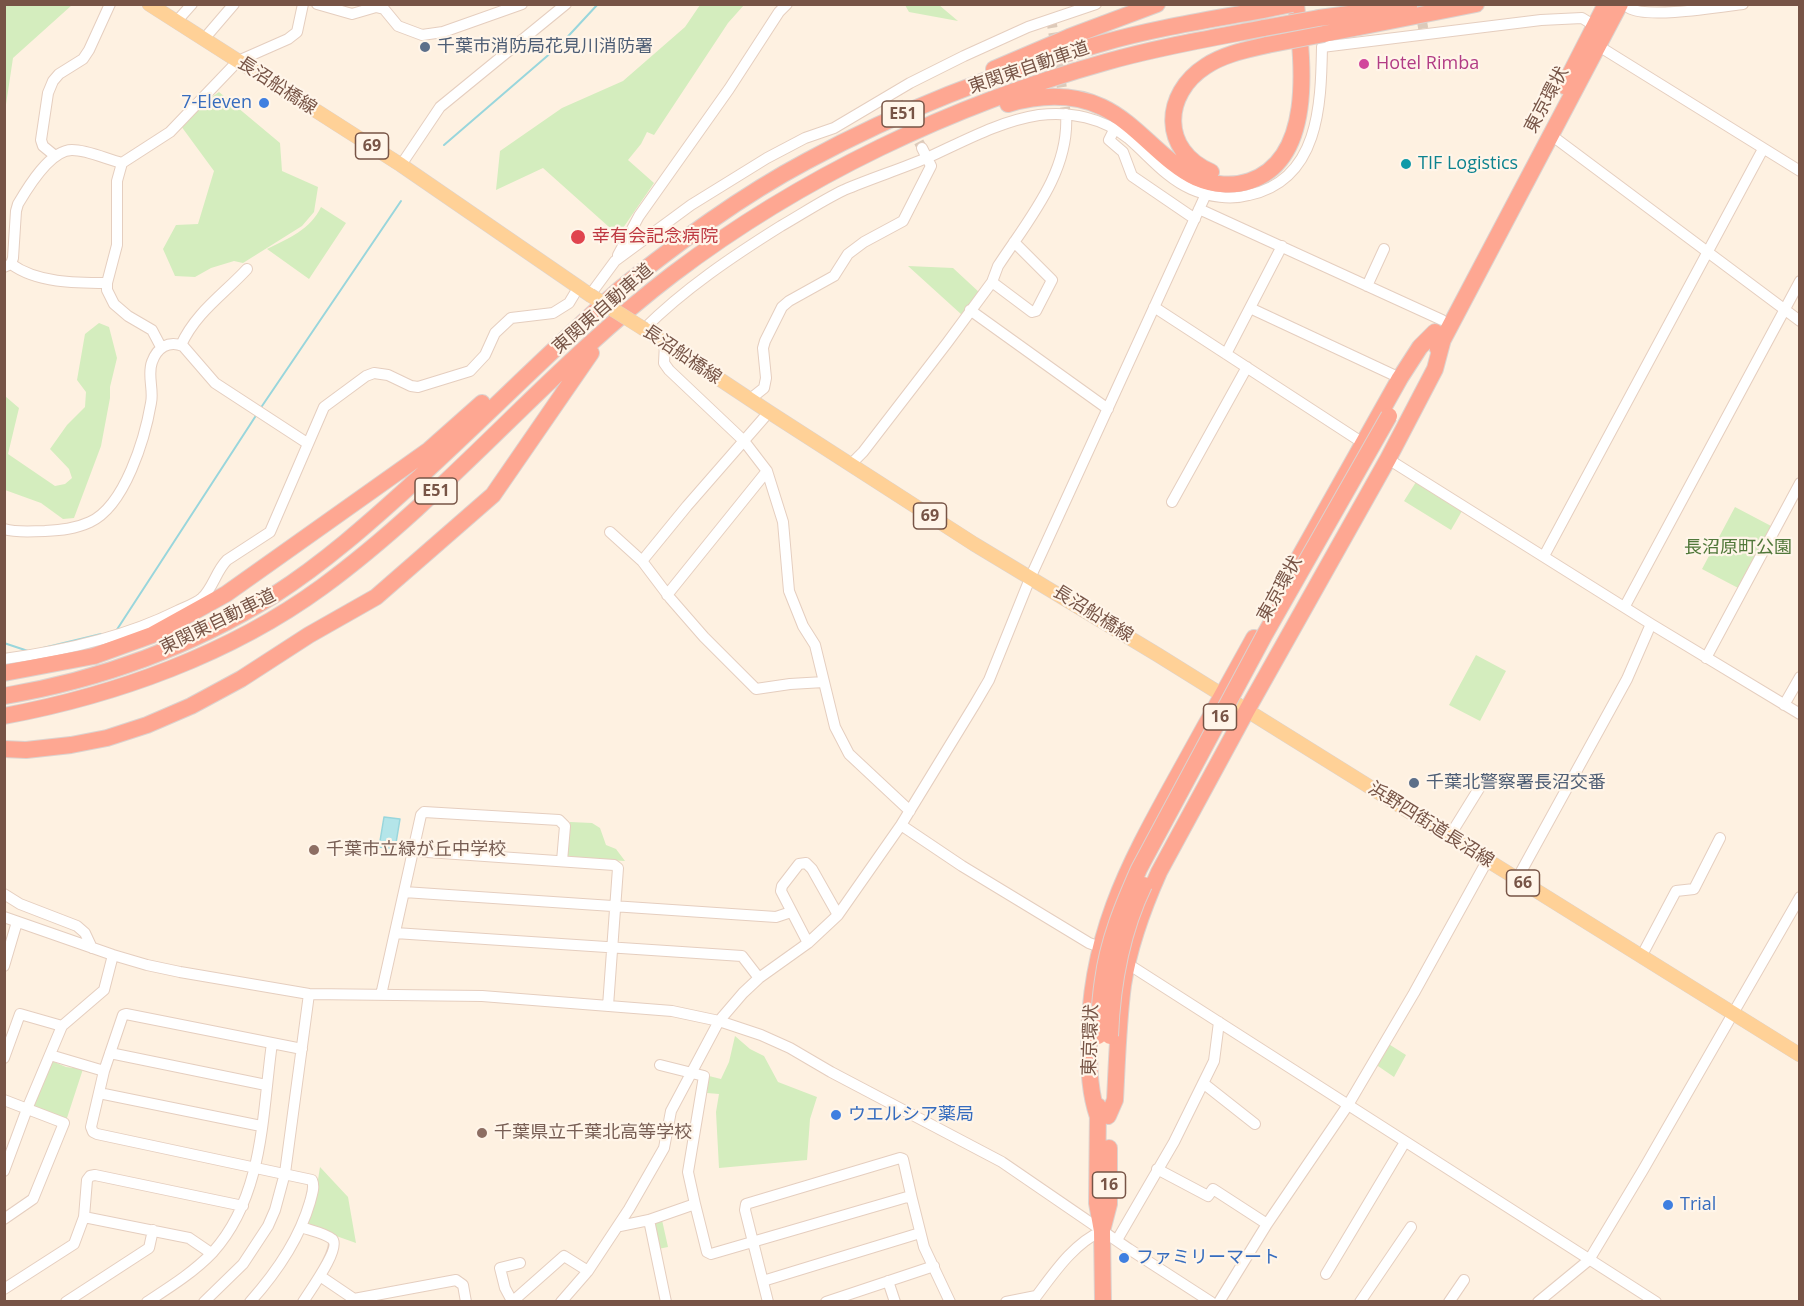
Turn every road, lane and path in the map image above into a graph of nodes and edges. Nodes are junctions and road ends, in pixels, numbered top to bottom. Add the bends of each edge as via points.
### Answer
1 (110, 4) edge
2 (149, 4) edge
3 (192, 4) edge
4 (234, 4) edge
5 (303, 4) edge
6 (317, 4) edge
7 (522, 4) edge
8 (566, 4) edge
9 (787, 4) edge
10 (1095, 4) edge
11 (1157, 4) edge
12 (1287, 4) edge
13 (1294, 4) edge
14 (1424, 4) edge
15 (1476, 4) edge
16 (1743, 4) edge
17 (1626, 6) edge
18 (1601, 13) edge
19 (176, 21) junction
20 (1322, 26) junction
21 (204, 39) junction
22 (1605, 50) junction
23 (238, 61) junction
24 (1574, 92) junction
25 (921, 106) junction
26 (1066, 114) junction
27 (1115, 128) junction
28 (1551, 135) junction
29 (1763, 149) junction
30 (924, 153) junction
31 (54, 156) junction
32 (122, 163) junction
33 (401, 165) junction
34 (1800, 171) edge
35 (816, 183) junction
36 (1206, 194) junction
37 (1197, 214) junction
38 (1014, 242) junction
39 (1282, 246) junction
40 (1384, 249) dead end
41 (1708, 251) junction
42 (615, 261) junction
43 (8, 266) edge
44 (247, 269) dead end
45 (1800, 281) edge
46 (992, 282) junction
47 (107, 283) junction
48 (1367, 286) junction
49 (584, 292) junction
50 (1154, 307) junction
51 (1250, 308) junction
52 (1784, 309) junction
53 (970, 310) junction
54 (589, 316) junction
55 (1800, 321) edge
56 (608, 327) junction
57 (644, 329) junction
58 (1440, 330) junction
59 (665, 343) junction
60 (181, 345) junction
61 (161, 347) junction
62 (1226, 354) junction
63 (1247, 367) junction
64 (1400, 378) junction
65 (750, 400) junction
66 (1108, 409) junction
67 (769, 412) junction
68 (744, 441) junction
69 (307, 442) junction
70 (1363, 443) junction
71 (1388, 459) junction
72 (850, 465) junction
73 (767, 471) junction
74 (1800, 483) edge
75 (1172, 502) dead end
76 (4, 529) edge
77 (609, 532) dead end
78 (1544, 556) junction
79 (642, 561) junction
80 (1031, 576) junction
81 (667, 595) junction
82 (1625, 606) junction
83 (1651, 624) junction
84 (1706, 658) junction
85 (4, 659) edge
86 (4, 673) edge
87 (1800, 677) edge
88 (824, 682) junction
89 (1222, 695) junction
90 (4, 696) edge
91 (1784, 705) junction
92 (1246, 710) junction
93 (1800, 714) edge
94 (4, 716) edge
95 (4, 749) edge
96 (1483, 782) dead end
97 (910, 811) junction
98 (901, 825) junction
99 (1449, 837) junction
100 (1720, 838) dead end
101 (413, 851) junction
102 (562, 861) junction
103 (1487, 861) junction
104 (1517, 879) junction
105 (404, 892) junction
106 (4, 894) edge
107 (1800, 897) edge
108 (616, 907) junction
109 (791, 912) junction
110 (838, 915) junction
111 (4, 917) edge
112 (17, 922) junction
113 (395, 933) junction
114 (808, 943) junction
115 (92, 948) junction
116 (612, 948) junction
117 (1100, 948) junction
118 (113, 955) junction
119 (1641, 957) junction
120 (1128, 964) junction
121 (4, 966) edge
122 (759, 978) junction
123 (309, 994) junction
124 (381, 995) junction
125 (608, 1006) junction
126 (1733, 1013) junction
127 (719, 1021) junction
128 (1219, 1023) junction
129 (62, 1026) junction
130 (272, 1043) junction
131 (303, 1049) junction
132 (110, 1053) junction
133 (1800, 1054) edge
134 (50, 1055) junction
135 (4, 1058) edge
136 (660, 1065) dead end
137 (104, 1071) junction
138 (692, 1072) junction
139 (1203, 1083) junction
140 (266, 1085) junction
141 (99, 1093) junction
142 (4, 1100) edge
143 (1348, 1105) junction
144 (27, 1109) junction
145 (1103, 1117) junction
146 (1255, 1125) dead end
147 (261, 1126) junction
148 (1405, 1142) junction
149 (256, 1167) junction
150 (1157, 1169) junction
151 (4, 1171) edge
152 (285, 1173) junction
153 (912, 1198) junction
154 (695, 1204) junction
155 (243, 1206) junction
156 (84, 1217) junction
157 (4, 1220) edge
158 (649, 1220) junction
159 (1267, 1224) junction
160 (620, 1226) junction
161 (301, 1227) junction
162 (1411, 1227) dead end
163 (153, 1230) junction
164 (1102, 1230) junction
165 (920, 1233) junction
166 (1117, 1240) junction
167 (754, 1242) junction
168 (212, 1253) junction
169 (1589, 1260) junction
170 (520, 1263) dead end
171 (934, 1266) junction
172 (588, 1271) junction
173 (1326, 1274) dead end
174 (320, 1276) junction
175 (1464, 1280) dead end
176 (763, 1281) junction
177 (888, 1281) junction
178 (4, 1289) edge
179 (1034, 1299) edge
180 (512, 1301) edge
181 (66, 1302) edge
182 (147, 1302) edge
183 (204, 1302) edge
184 (250, 1302) edge
185 (303, 1302) edge
186 (466, 1302) edge
187 (561, 1302) edge
188 (666, 1302) edge
189 (768, 1302) edge
190 (826, 1302) edge
191 (895, 1302) edge
192 (950, 1302) edge
193 (1006, 1302) edge
194 (1103, 1302) edge
195 (1211, 1302) edge
196 (1219, 1302) edge
197 (1360, 1302) edge
198 (1449, 1302) edge
199 (1538, 1302) edge
200 (1656, 1302) edge

1 - 31 street via 89,50 59,74 48,93 41,140
2 - 19 main road, 長沼船橋線 / 69
3 - 19 street
4 - 21 street
5 - 23 street via 297,32
6 - 7 street via 352,14 376,7 384,9 398,26 422,35 443,32
8 - 33 street via 440,107
9 - 42 street via 639,216
10 - 42 street via 1028,27 964,56 910,83 896,98 805,138 683,211
11 - 25 highway via 1008,61
12 - 20 highway, bridge via 1293,60 1292,100 1279,144 1268,158 1240,174 1213,173 1200,168 1179,147 1174,133 1173,112 1191,78 1204,67 1238,52 1267,45
13 - 25 highway, 東関東自動車道 / E51, bridge via 1103,43
13 - 35 highway via 1302,78 1297,123 1281,158 1269,171 1244,184 1211,183 1196,177 1102,107 1052,96 981,113
14 - 20 highway, 東関東自動車道 / E51
15 - 20 highway
16 - 17 street via 1655,13
17 - 22 highway
17 - 24 highway, 東京環状 / 16
18 - 36 street via 1322,47 1317,121 1295,168 1285,180 1257,194
18 - 58 highway, 東京環状 / 16
19 - 21 main road, 長沼船橋線 / 69
20 - 35 highway, 東関東自動車道 / E51, bridge via 1264,28 1107,62 951,115
21 - 23 main road, 長沼船橋線 / 69
22 - 24 highway
22 - 29 street
23 - 32 street via 170,132
23 - 33 main road, 長沼船橋線 / 69
24 - 28 highway, 東京環状 / 16
25 - 54 highway, 東関東自動車道 / E51 via 806,161 738,203 654,261
26 - 27 street
26 - 30 street via 1010,122
26 - 38 street via 1066,142 1057,172
27 - 36 street via 1176,180
27 - 37 street via 1109,140 1123,152 1132,176
28 - 41 street
28 - 58 highway, 東京環状 / 16
29 - 34 street
29 - 41 street
30 - 57 street via 795,218 712,272
30 - 65 street via 931,166 903,221 864,242 848,254 834,276 782,307 765,340 764,388
31 - 32 street via 80,151
31 - 43 street via 18,204
32 - 47 street via 117,182 117,245
33 - 49 main road, 長沼船橋線 / 69
35 - 56 highway, 東関東自動車道 / E51 via 706,250
36 - 37 street
37 - 39 street
37 - 50 street
38 - 46 street
38 - 46 street via 1052,280 1036,311 1032,312
39 - 48 street
39 - 51 street
40 - 48 street
41 - 52 street
41 - 78 street
42 - 49 street
43 - 47 street via 65,283
44 - 60 street via 205,308
45 - 52 street
46 - 53 street
47 - 61 street via 114,304 152,330
48 - 58 street
49 - 57 main road, 長沼船橋線 / 69, bridge
49 - 69 street via 553,313 511,318 495,333 485,356 470,371 418,387 388,375 366,376 324,406
50 - 62 street
50 - 66 street
51 - 62 street
51 - 64 street
52 - 55 street
52 - 82 street
53 - 66 street
53 - 72 street
54 - 86 highway via 557,338 429,450 226,594 152,635 94,656
54 - 90 highway, 東関東自動車道 / E51 via 375,517 275,594 238,616 140,660 80,680
56 - 94 highway, 東関東自動車道 / E51 via 389,534 286,611 246,634 146,678 90,697
56 - 95 highway via 493,495 376,597 241,679 147,725 72,745
57 - 59 main road, 長沼船橋線 / 69
58 - 64 highway, 16 via 1420,347
58 - 71 highway via 1435,369
58 - 145 highway, 東京環状 / 16, bridge via 1142,888 1125,936 1104,1036
59 - 65 main road, 長沼船橋線 / 69
59 - 68 street via 664,363 669,370
60 - 61 street
60 - 69 street via 215,383
61 - 76 street via 151,364 152,401 144,436 111,503 91,522 66,530
62 - 63 street
63 - 70 street
63 - 75 street
64 - 70 highway, 16
65 - 67 main road, 長沼船橋線 / 69
66 - 80 street
67 - 68 street
67 - 72 main road, 長沼船橋線 / 69
68 - 73 street
68 - 79 street
69 - 85 street via 270,532 227,561 202,598 116,635
70 - 89 highway, 16
71 - 78 street
71 - 92 highway
72 - 80 main road, 長沼船橋線 / 69
73 - 81 street
73 - 88 street via 783,522 789,591 815,645
74 - 84 street
77 - 79 street
78 - 82 street
79 - 81 street
80 - 89 main road, 長沼船橋線 / 69
80 - 97 street via 989,680
81 - 88 street via 756,689
82 - 83 street
83 - 84 street
83 - 104 street via 1627,679
84 - 91 street
87 - 91 street
88 - 97 street via 835,727 849,754
89 - 92 main road, 長沼船橋線
89 - 117 highway via 1123,879
91 - 93 street
92 - 99 main road, 浜野四街道長沼線 / 66
92 - 120 highway, 16 via 1159,872 1132,942
96 - 99 street
97 - 98 street
98 - 110 street
98 - 117 street
99 - 103 main road, 浜野四街道長沼線 / 66
100 - 119 street via 1694,889 1677,891
101 - 102 street
101 - 102 street via 421,814 428,810 559,820 565,826
101 - 105 street
102 - 108 street via 618,868
103 - 104 main road, 浜野四街道長沼線 / 66
103 - 143 street
104 - 119 main road, 浜野四街道長沼線 / 66
105 - 108 street
105 - 113 street
106 - 115 street via 77,926
107 - 126 street
108 - 109 street via 776,917
108 - 116 street
109 - 110 street via 782,886 799,864 806,863
109 - 114 street
110 - 114 street
111 - 112 street
112 - 115 street
112 - 121 street
113 - 116 street
113 - 124 street
114 - 122 street
115 - 118 street
116 - 122 street via 742,956
116 - 125 street
117 - 145 highway via 1089,1024 1091,1099
118 - 123 street via 180,972
118 - 129 street via 104,990
119 - 126 main road, 浜野四街道長沼線 / 66
120 - 128 street
120 - 145 highway, 16 via 1119,1027 1115,1101
122 - 127 street
123 - 124 street
123 - 131 street
124 - 125 street via 482,996
125 - 127 street via 672,1011
126 - 133 main road, 浜野四街道長沼線 / 66
126 - 169 street
127 - 138 street
127 - 164 street via 790,1048 946,1131 1002,1162
128 - 139 street via 1214,1061
128 - 143 street
129 - 134 street
129 - 135 street via 21,1014
130 - 131 street
130 - 132 street via 126,1014 121,1018
130 - 140 street
131 - 152 street
132 - 137 street
132 - 140 street
134 - 137 street
134 - 144 street
136 - 138 street
137 - 141 street
138 - 154 street via 704,1076 688,1172
138 - 160 street via 671,1111 664,1148
139 - 146 street
139 - 150 street
140 - 147 street
141 - 147 street
141 - 149 street via 91,1127 97,1134
142 - 144 street
143 - 148 street
143 - 159 street
144 - 151 street
144 - 157 street via 64,1123 33,1199
145 - 164 highway, 東京環状 / 16 via 1097,1203
147 - 149 street
148 - 169 street
148 - 173 street
149 - 152 street
149 - 155 street
150 - 159 street via 1208,1196 1213,1189
150 - 166 street
152 - 161 street via 309,1178 314,1183
152 - 183 street via 268,1226 243,1264
153 - 165 street
153 - 167 street via 900,1198
153 - 167 street via 900,1158 748,1202 745,1210
154 - 158 street
154 - 167 street via 707,1252
155 - 156 street via 95,1175 87,1180
155 - 168 street
156 - 163 street
156 - 178 street via 74,1244
158 - 160 street
158 - 188 street
159 - 196 street
160 - 172 street
161 - 174 street via 332,1238 335,1243
161 - 184 street via 278,1267
162 - 197 street
163 - 168 street via 189,1238
163 - 181 street via 149,1248
164 - 166 street
164 - 179 street via 1079,1245
164 - 194 highway, 東京環状 / 16
165 - 171 street
165 - 176 street
166 - 195 street
167 - 176 street
168 - 182 street
169 - 199 street
169 - 200 street
170 - 180 street via 500,1268
171 - 177 street
171 - 192 street
172 - 180 street via 564,1256
172 - 187 street
174 - 185 street
174 - 186 street via 354,1299 456,1280 463,1285
175 - 198 street
176 - 189 street
177 - 190 street
177 - 191 street
179 - 193 street

